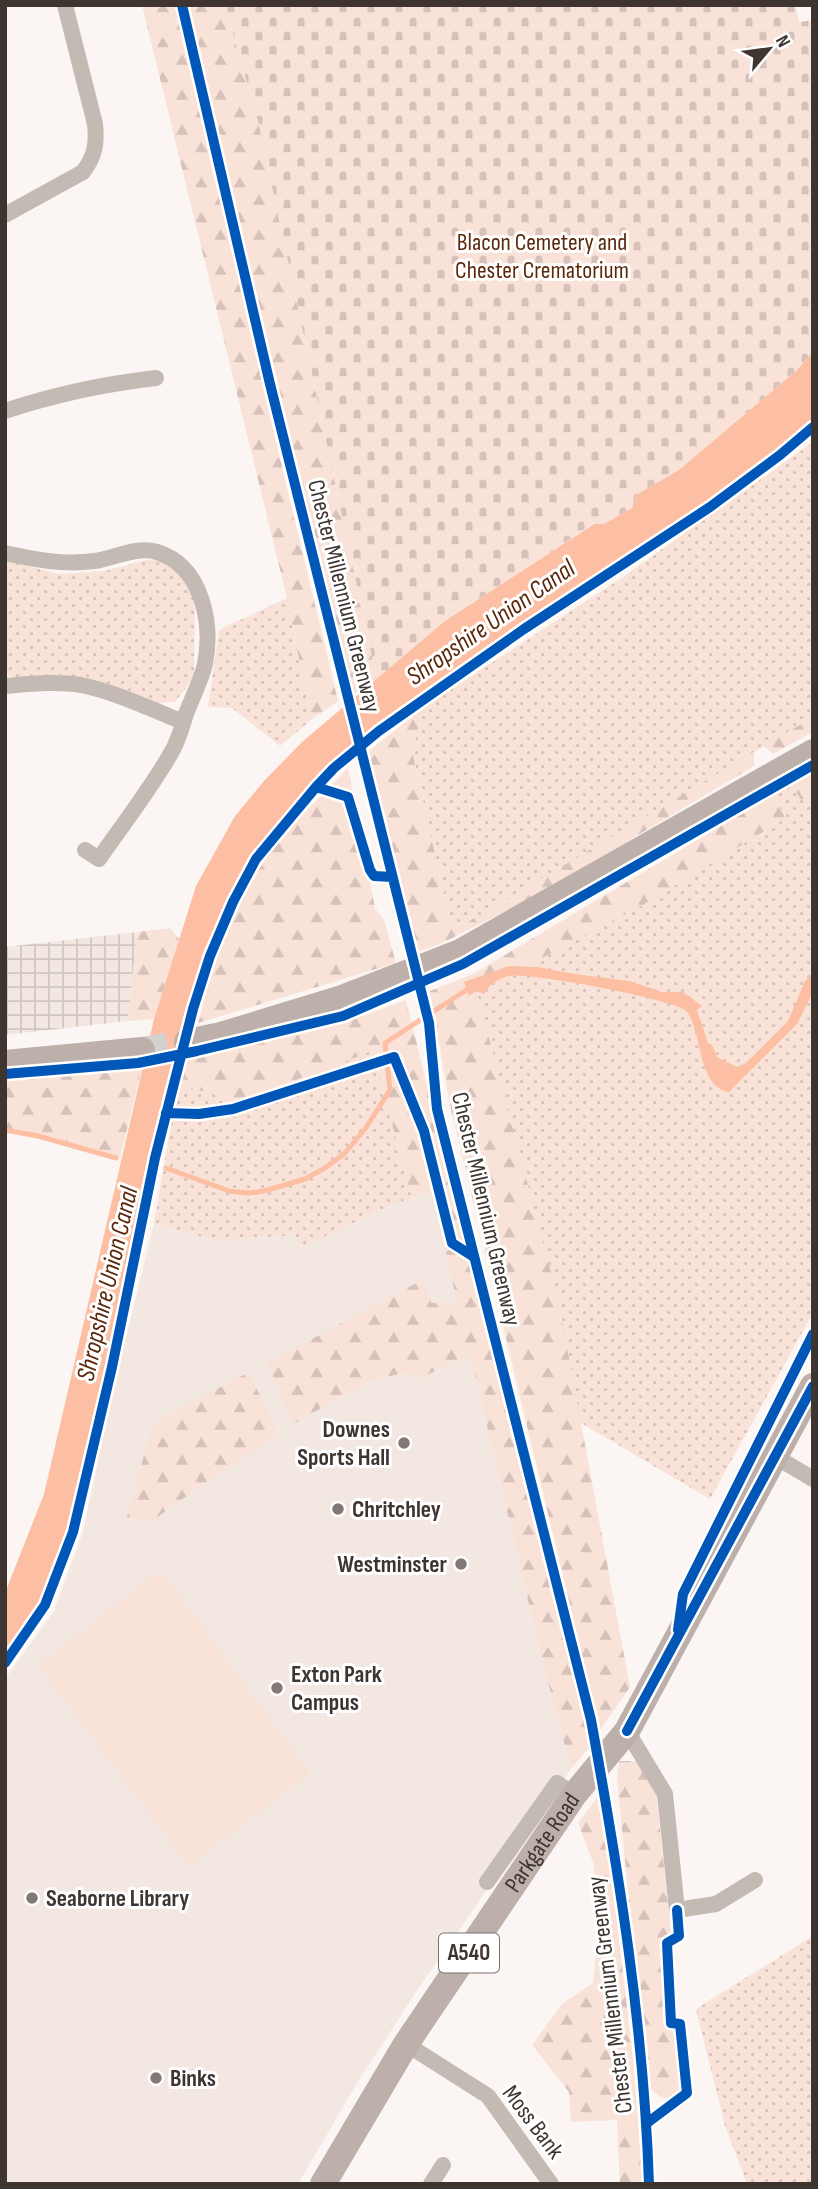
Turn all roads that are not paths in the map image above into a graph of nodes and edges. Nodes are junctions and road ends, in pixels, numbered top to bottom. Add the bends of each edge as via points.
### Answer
1 (65, 5) edge
2 (5, 215) edge
3 (156, 378) dead end
4 (5, 411) edge
5 (5, 553) edge
6 (5, 686) edge
7 (183, 722) junction
8 (813, 751) edge
9 (85, 850) dead end
10 (187, 1042) tunnel mouth
11 (142, 1049) tunnel mouth
12 (5, 1063) edge
13 (813, 1386) edge
14 (776, 1457) junction
15 (813, 1479) edge
16 (627, 1731) junction
17 (575, 1795) junction
18 (755, 1880) dead end
19 (487, 1882) dead end
20 (406, 2044) junction
21 (323, 2184) edge
22 (551, 2184) edge

1 - 2 street via 97,144 83,173
3 - 4 street via 54,395
5 - 7 street via 51,563 154,551 185,568 202,600 206,630 205,663
6 - 7 street via 80,685
7 - 9 street via 172,752 99,859
8 - 10 main road via 460,951 339,999
11 - 12 main road
13 - 14 main road, Parkgate Road / A540
14 - 15 street
14 - 16 main road, Parkgate Road / A540
16 - 17 main road, Parkgate Road / A540
16 - 18 street via 665,1794 677,1910 716,1904
17 - 19 street via 557,1783
17 - 20 main road, Parkgate Road / A540
20 - 21 main road, Parkgate Road / A540
20 - 22 street, Moss Bank via 488,2095

